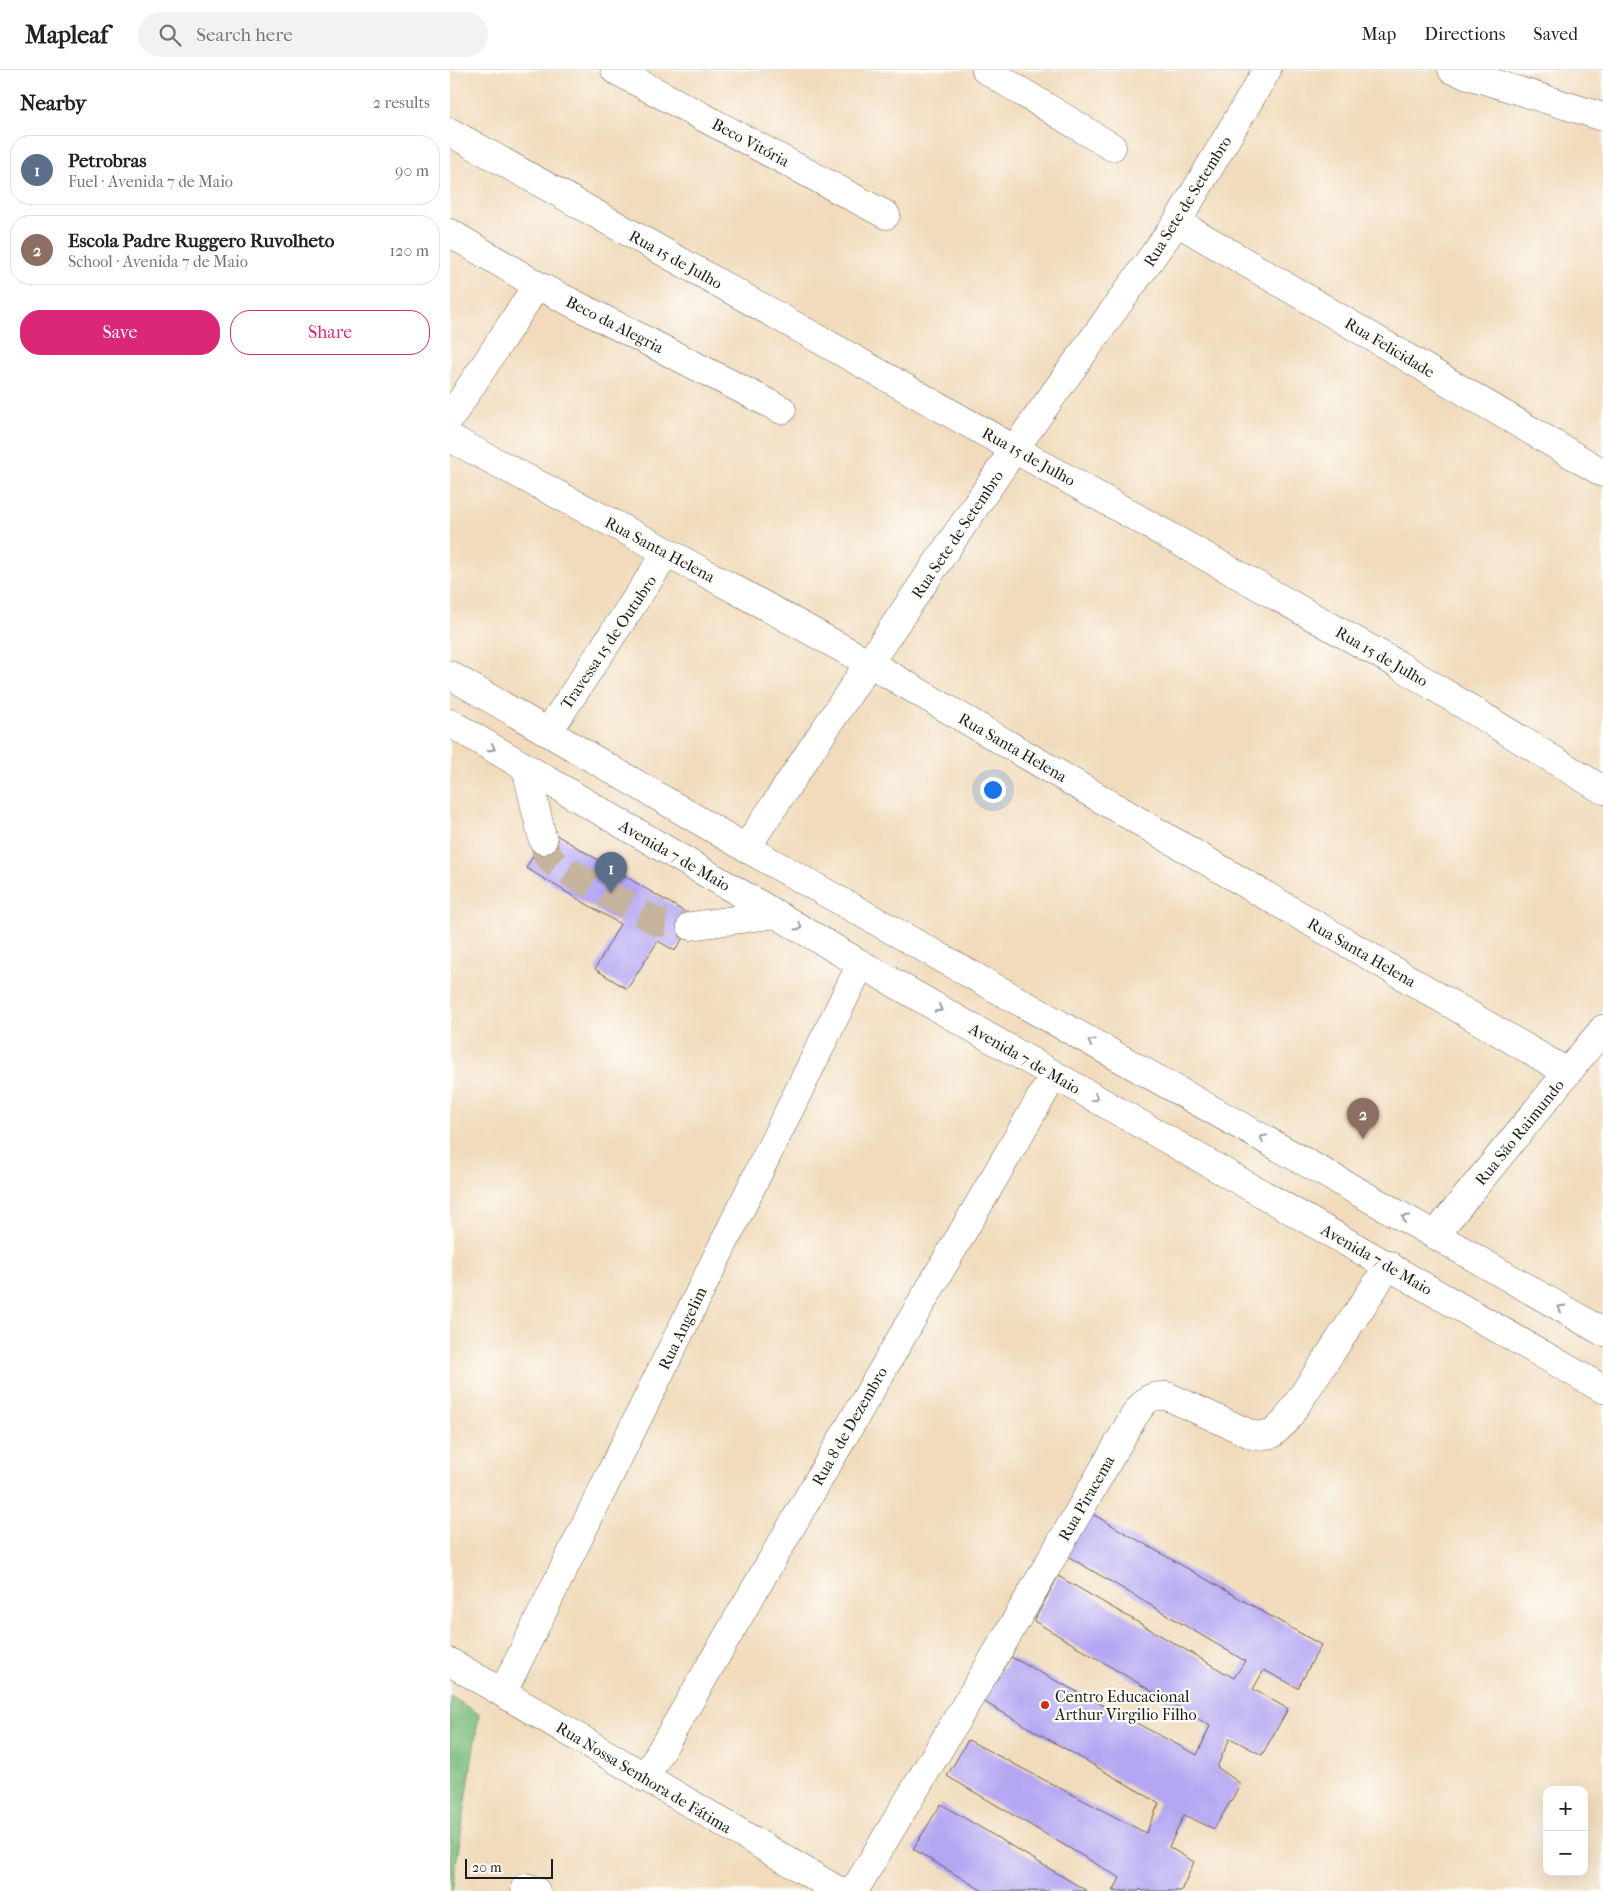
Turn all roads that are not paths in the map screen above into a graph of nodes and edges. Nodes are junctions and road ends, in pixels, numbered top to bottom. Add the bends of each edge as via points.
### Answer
1 (616, 70) edge
2 (986, 70) edge
3 (1267, 70) edge
4 (1452, 70) edge
5 (1603, 117) edge
6 (450, 132) edge
7 (1112, 147) dead end
8 (886, 215) dead end
9 (1177, 222) junction
10 (450, 233) edge
11 (537, 285) junction
12 (782, 410) dead end
13 (450, 418) edge
14 (450, 438) edge
15 (1016, 448) junction
16 (1603, 473) edge
17 (667, 552) junction
18 (869, 663) junction
19 (450, 675) edge
20 (450, 723) edge
21 (548, 732) junction
22 (526, 768) junction
23 (1603, 790) edge
24 (543, 840) tunnel mouth
25 (746, 848) junction
26 (776, 914) junction
27 (691, 926) tunnel mouth
28 (861, 964) junction
29 (1603, 1029) edge
30 (1566, 1072) junction
31 (1054, 1075) junction
32 (1436, 1235) junction
33 (1388, 1265) junction
34 (1603, 1332) edge
35 (1603, 1389) edge
36 (450, 1662) edge
37 (504, 1692) junction
38 (645, 1778) junction
39 (828, 1888) edge
40 (854, 1891) edge

1 - 8 street, Beco Vitória
2 - 7 street
3 - 9 street, Rua Sete de Setembro
4 - 5 street
6 - 15 street, Rua 15 de Julho
9 - 15 street, Rua Sete de Setembro
9 - 16 street, Rua Felicidade
10 - 11 street, Beco da Alegria
11 - 12 street, Beco da Alegria
11 - 13 street
14 - 17 street, Rua Santa Helena
15 - 18 street, Rua Sete de Setembro
15 - 23 street, Rua 15 de Julho via 1397,664
17 - 18 street, Rua Santa Helena
17 - 21 street, Travessa 15 de Outubro
18 - 25 street, Rua Sete de Setembro
18 - 30 street, Rua Santa Helena
19 - 21 street
20 -> 22 street, Avenida 7 de Maio
21 - 25 street
22 - 24 street
22 - 26 street, Avenida 7 de Maio
32 -> 25 street
26 - 27 street
26 -> 28 street, Avenida 7 de Maio
28 -> 31 street, Avenida 7 de Maio
28 - 37 street, Rua Angelim
29 - 30 street, Rua São Raimundo
30 - 32 street, Rua São Raimundo
31 -> 33 street, Avenida 7 de Maio
31 - 38 street, Rua 8 de Dezembro
34 -> 32 street
33 - 35 street, Avenida 7 de Maio
33 - 40 street, Rua Piracema via 1285,1422 1272,1434 1255,1436 1167,1396 1146,1399
36 - 37 street, Rua Nossa Senhora de Fátima
37 - 38 street, Rua Nossa Senhora de Fátima
38 - 39 street, Rua Nossa Senhora de Fátima

